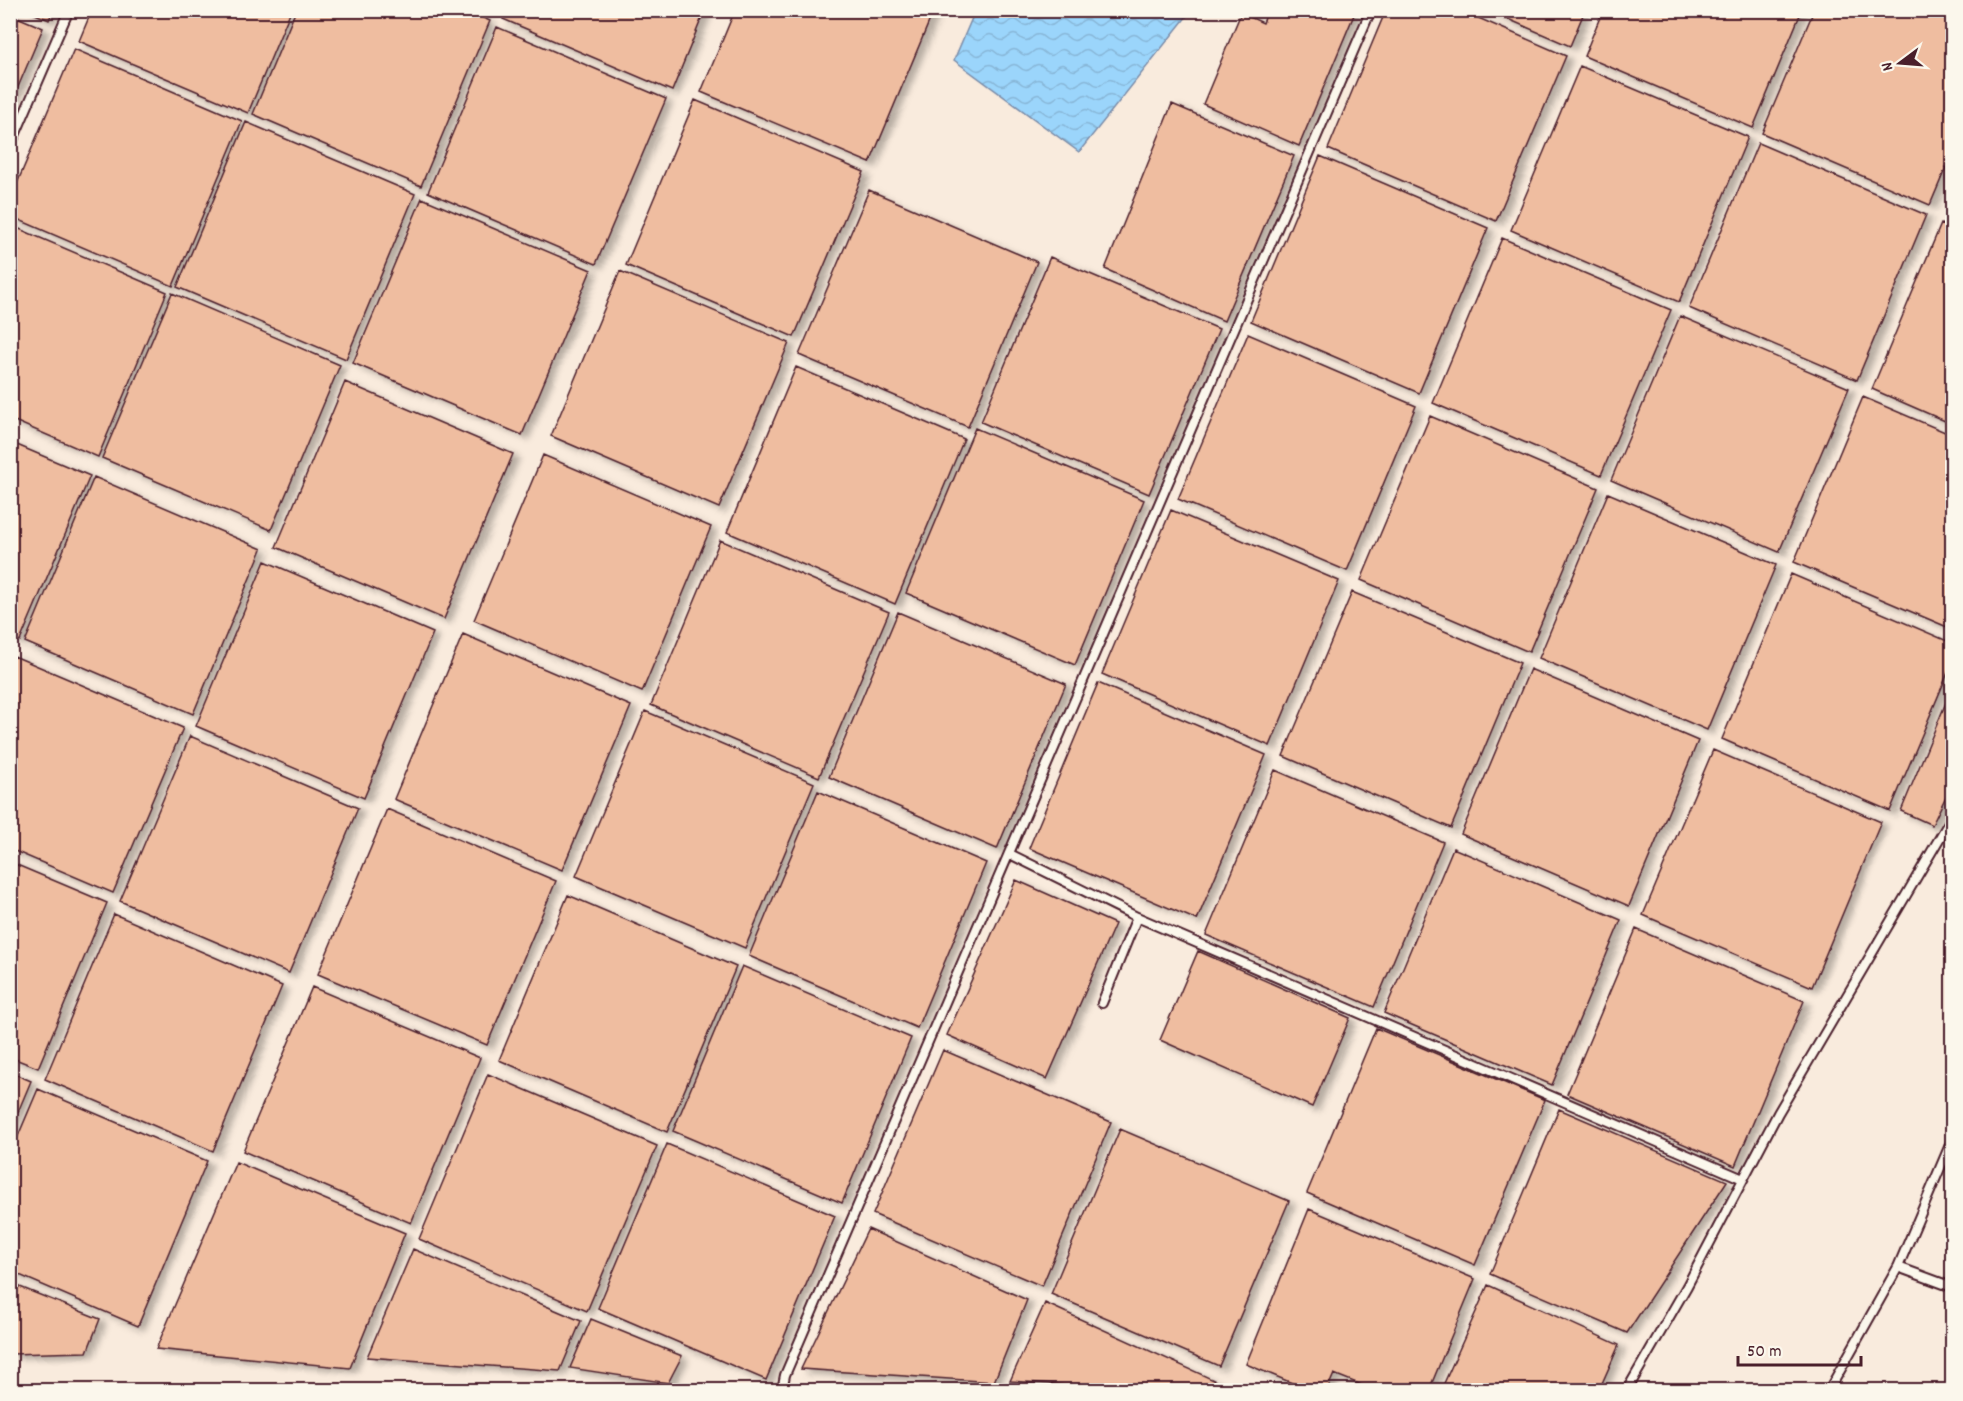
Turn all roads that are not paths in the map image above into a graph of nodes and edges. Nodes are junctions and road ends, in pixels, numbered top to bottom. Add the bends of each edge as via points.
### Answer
1 (69, 10) edge
2 (1371, 10) edge
3 (10, 147) edge
4 (1953, 817) edge
5 (1010, 854) junction
6 (1137, 917) junction
7 (1102, 1003) dead end
8 (1953, 1140) edge
9 (1743, 1179) junction
10 (1898, 1267) junction
11 (1953, 1287) edge
12 (782, 1390) edge
13 (1627, 1390) edge
14 (1829, 1390) edge

1 - 3 lane
2 - 5 lane
4 - 9 lane
5 - 6 lane
5 - 12 lane via 785,1375
6 - 7 lane
6 - 9 lane
8 - 10 lane
9 - 13 lane
10 - 11 lane
10 - 14 lane

